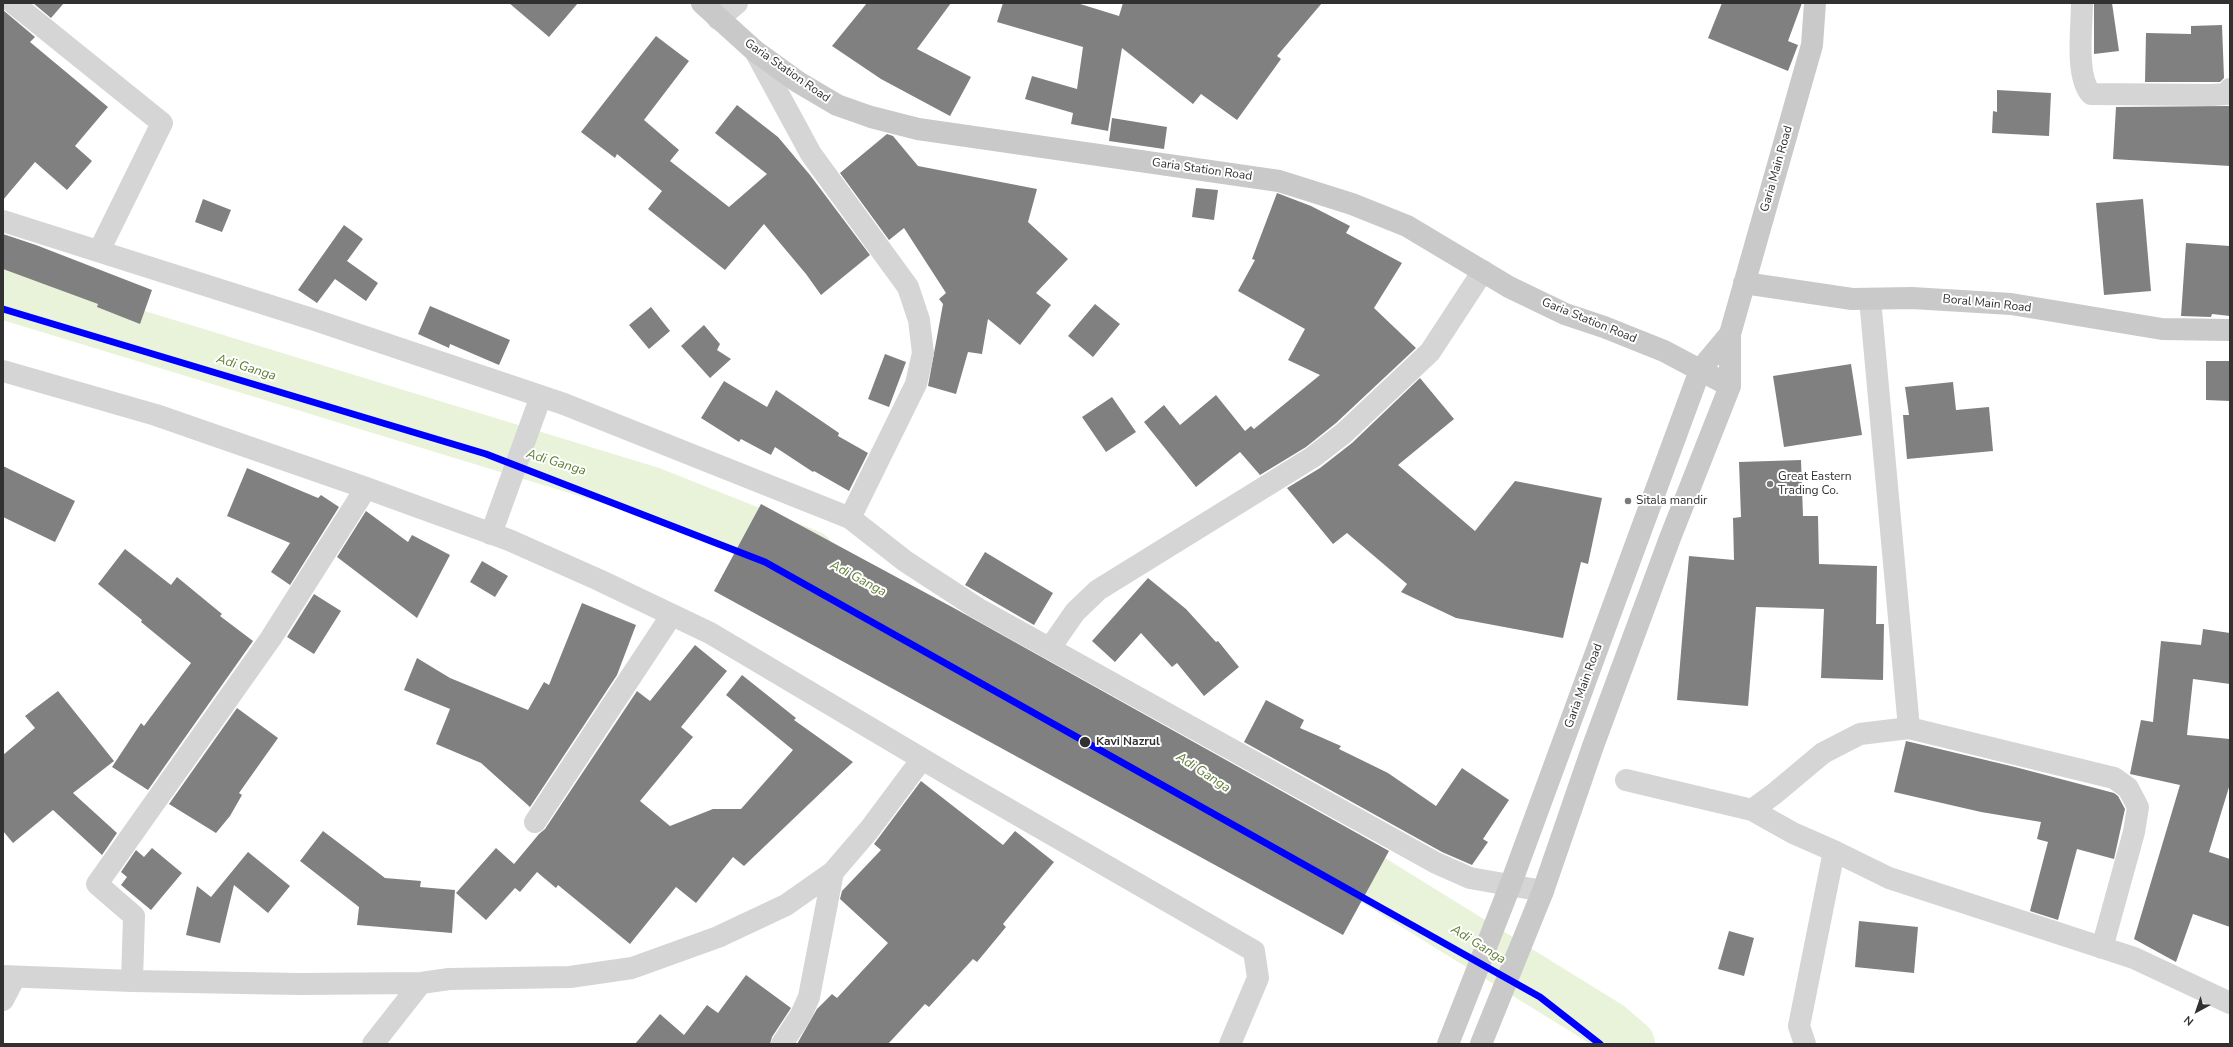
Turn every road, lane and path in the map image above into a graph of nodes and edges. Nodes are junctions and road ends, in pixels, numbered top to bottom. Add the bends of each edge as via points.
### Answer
1 (13, 3) edge
2 (702, 3) edge
3 (737, 3) edge
4 (1815, 3) edge
5 (2082, 3) edge
6 (718, 19) junction
7 (755, 51) junction
8 (2230, 89) edge
9 (3, 221) edge
10 (99, 252) junction
11 (1484, 271) junction
12 (1744, 283) junction
13 (1870, 299) junction
14 (2230, 330) edge
15 (1730, 334) junction
16 (1700, 370) junction
17 (3, 371) edge
18 (1730, 386) junction
19 (541, 396) junction
20 (366, 488) junction
21 (850, 518) junction
22 (491, 534) junction
23 (671, 616) junction
24 (1050, 648) junction
25 (1909, 728) junction
26 (922, 759) junction
27 (1626, 780) dead end
28 (1752, 810) junction
29 (535, 822) dead end
30 (1834, 851) junction
31 (833, 872) junction
32 (1510, 886) junction
33 (1543, 891) junction
34 (2102, 948) junction
35 (9, 976) edge
36 (132, 982) junction
37 (421, 983) junction
38 (3, 1000) edge
39 (2230, 1003) edge
40 (372, 1044) edge
41 (782, 1044) edge
42 (1230, 1044) edge
43 (1448, 1044) edge
44 (1481, 1044) edge
45 (1805, 1044) edge

1 - 10 street via 162,122
2 - 6 main road, Garia Station Road
3 - 6 street
4 - 12 main road, Garia Main Road via 1812,45
5 - 8 street via 2082,74 2086,88 2091,94 2211,95 2227,94
6 - 7 main road, Garia Station Road
7 - 11 main road, Garia Station Road via 837,106 871,117 918,128 1280,181 1352,204 1407,226
7 - 21 street via 811,154 908,287 919,320 923,353 916,384
9 - 10 street
10 - 19 street via 315,320
11 - 16 main road, Garia Station Road via 1509,287 1565,314 1664,351
11 - 24 street via 1430,352 1344,433 1313,457 1098,590 1075,612
12 - 13 main road, Boral Main Road via 1852,299
12 - 15 main road, Garia Main Road
13 - 14 main road, Boral Main Road via 1912,298 2011,304 2162,329
13 - 25 street
15 - 16 main road, Garia Main Road
15 - 18 main road, Garia Main Road
16 - 18 main road, Garia Station Road
16 - 32 main road, Garia Main Road
17 - 20 street via 156,415
18 - 33 main road, Garia Main Road via 1670,538
19 - 21 street
19 - 22 street
20 - 22 street
20 - 36 street via 271,638 97,884 134,916
21 - 24 street via 905,561 971,604
22 - 23 street via 599,580
23 - 26 street via 710,633
23 - 29 street
24 - 32 street via 1436,863 1470,878
25 - 28 street via 1860,734 1823,753
25 - 34 street via 2114,778 2128,788 2138,807 2134,832
26 - 31 street
26 - 42 street via 1254,951 1258,978
27 - 28 street
28 - 30 street via 1792,833
30 - 34 street via 1890,878
30 - 45 street via 1799,1026
31 - 37 street via 786,905 718,937 632,968 570,977 449,979
31 - 41 street via 809,997
32 - 33 street
32 - 43 main road, Garia Main Road
33 - 44 main road, Garia Main Road
34 - 39 street via 2134,958
35 - 36 street
35 - 38 street
36 - 37 street
37 - 40 street

